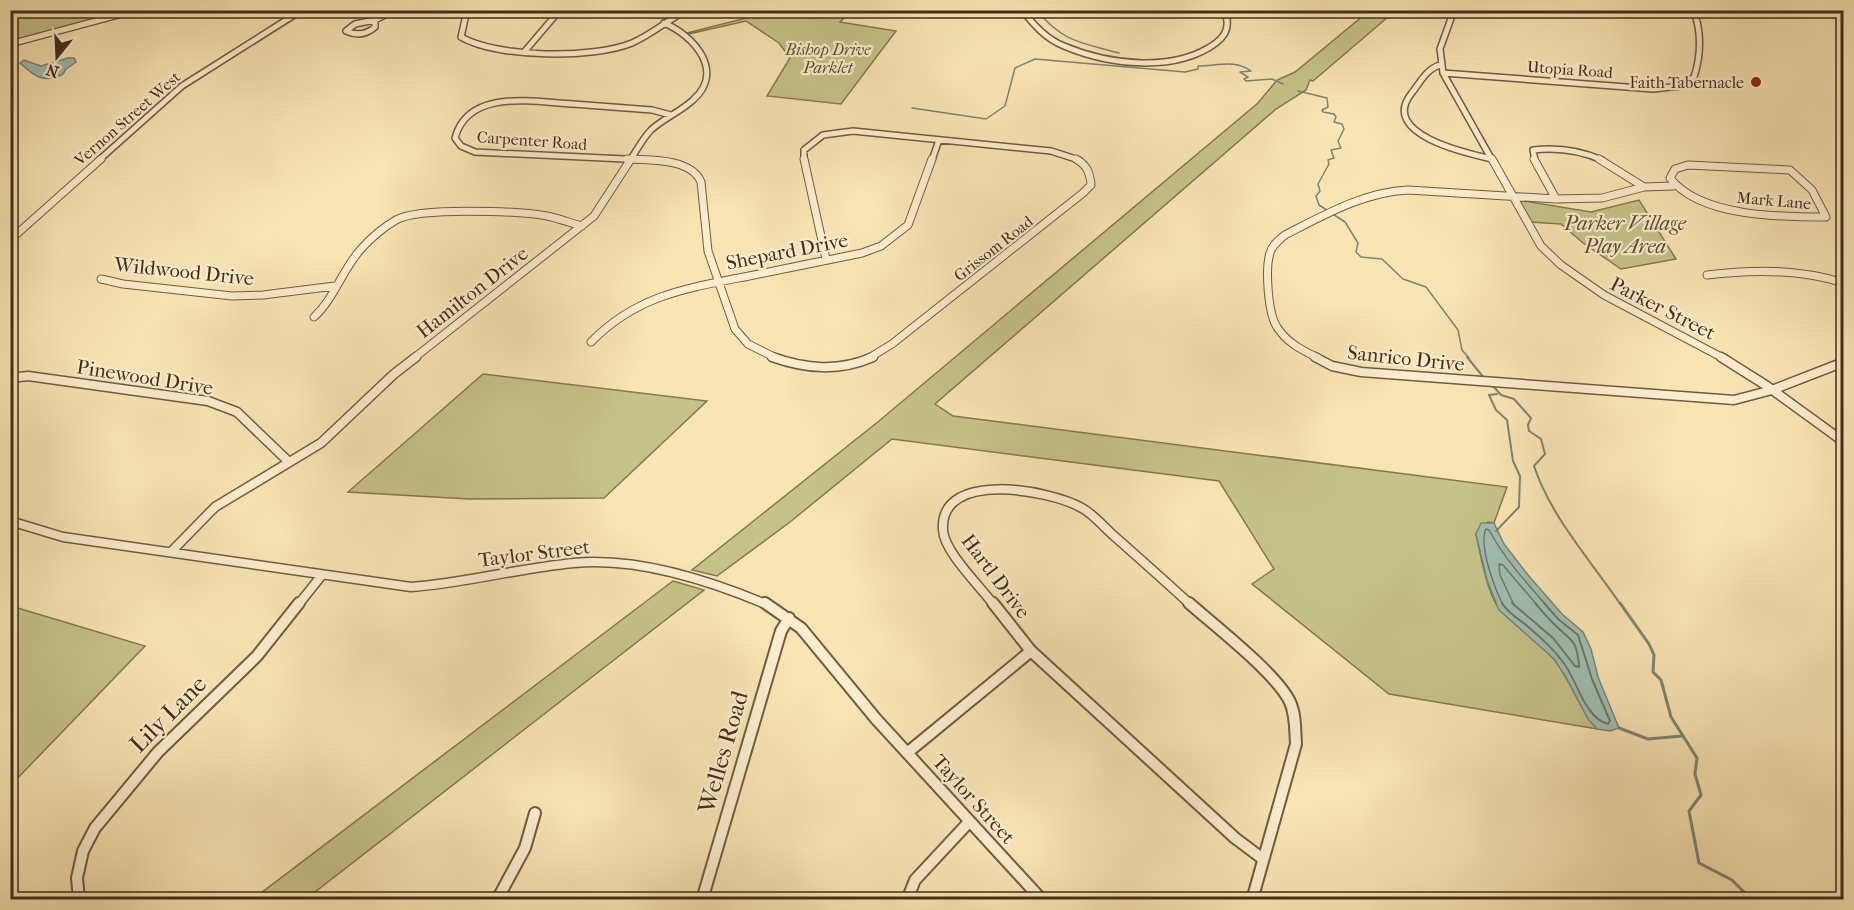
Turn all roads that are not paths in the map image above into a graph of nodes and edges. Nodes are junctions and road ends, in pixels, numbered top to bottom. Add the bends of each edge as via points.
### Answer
1 (137, 10) edge
2 (302, 10) edge
3 (395, 10) edge
4 (467, 10) edge
5 (560, 10) edge
6 (687, 10) edge
7 (1022, 10) edge
8 (1224, 10) edge
9 (1454, 10) edge
10 (1693, 10) edge
11 (375, 21) junction
12 (664, 24) junction
13 (10, 44) edge
14 (525, 51) junction
15 (1440, 65) junction
16 (1443, 73) junction
17 (671, 115) junction
18 (939, 140) junction
19 (632, 159) junction
20 (1492, 159) junction
21 (1673, 186) junction
22 (1644, 187) junction
23 (1512, 196) junction
24 (1557, 200) junction
25 (1332, 213) joint
26 (582, 226) junction
27 (10, 240) edge
28 (826, 259) junction
29 (1707, 275) dead end
30 (101, 279) dead end
31 (720, 282) junction
32 (1844, 283) edge
33 (335, 286) junction
34 (314, 317) dead end
35 (591, 342) dead end
36 (1844, 362) edge
37 (10, 378) edge
38 (1772, 390) junction
39 (1844, 442) edge
40 (289, 462) junction
41 (10, 521) edge
42 (171, 552) junction
43 (322, 575) junction
44 (789, 618) junction
45 (1031, 651) junction
46 (907, 753) junction
47 (535, 813) dead end
48 (969, 822) junction
49 (1263, 859) junction
50 (79, 900) edge
51 (497, 900) edge
52 (702, 900) edge
53 (907, 900) edge
54 (1042, 900) edge
55 (1252, 900) edge

1 - 13 street
2 - 27 street, Vernon Street West via 182,86
3 - 11 street
4 - 14 street via 461,37 466,42
5 - 14 street
6 - 12 street
7 - 8 street via 1042,34 1063,46 1096,56 1147,61 1185,57 1210,47 1225,34 1228,26
9 - 15 street, Parker Street via 1440,49
10 - 16 street, Utopia Road via 1699,21 1697,72 1681,86 1653,89
11 - 11 street via 375,27 366,33 346,31 355,24
12 - 14 street via 633,42 600,51
12 - 17 street, Hamilton Drive via 700,49 709,69 698,95
15 - 16 street, Parker Street
15 - 20 street via 1431,68 1405,102 1405,121 1425,137
16 - 20 street, Parker Street
17 - 19 street, Hamilton Drive via 648,133
17 - 19 street, Carpenter Road via 652,110 513,100 472,111 456,128 455,138 461,146 475,152
18 - 28 street, Shepard Drive via 908,225 881,246
18 - 28 street, Grissom Road via 853,131 823,135 804,150
18 - 31 street, Grissom Road via 1068,155 1085,164 1092,174 1091,185 892,344 871,358 848,365 795,365 748,344 735,329
19 - 26 street, Hamilton Drive via 605,202
19 - 31 street, Grissom Road via 676,164 698,175 708,251
20 - 23 street, Parker Street
21 - 21 street, Mark Lane via 1704,204 1726,209 1826,217 1802,179 1790,170 1688,165 1675,169 1670,178
21 - 22 street
22 - 24 street via 1602,198
22 - 24 street via 1589,153 1565,148 1533,150 1533,157
23 - 24 street
23 - 25 street, Sanrico Drive via 1386,191
23 - 38 street, Parker Street via 1541,246 1582,283 1715,353
25 - 38 street, Sanrico Drive via 1285,235 1270,252 1268,264 1271,316 1278,329 1293,345 1332,366 1361,372 1716,401 1748,398
26 - 33 street via 547,216 431,211 414,214 397,219 377,234 361,249
26 - 40 street, Hamilton Drive via 394,374 321,443
28 - 31 street, Shepard Drive
29 - 32 street via 1785,271
30 - 33 street, Wildwood Drive via 232,296
31 - 35 street, Shepard Drive via 653,298 610,322
33 - 34 street via 326,306
36 - 38 street, Sanrico Drive
37 - 40 street, Pinewood Drive via 28,376 208,401 237,412
38 - 39 street, Parker Street
40 - 42 street, Hamilton Drive via 215,507
41 - 42 street, Taylor Street via 63,537
42 - 43 street, Taylor Street
43 - 44 street, Taylor Street via 411,587 600,562 643,567 737,592
43 - 50 street, Lily Lane via 257,656 158,752 95,828 83,851 77,878
44 - 46 street, Taylor Street
44 - 52 street, Welles Road via 781,631
45 - 46 street
45 - 49 street, Hartl Drive
45 - 49 street, Hartl Drive via 947,545 943,527 948,510 960,497 982,488 1038,494 1083,508 1274,679 1290,702 1296,744
46 - 48 street, Taylor Street
47 - 51 street via 525,848
48 - 53 street via 915,880
48 - 54 street, Taylor Street
49 - 55 street, Hartl Drive

